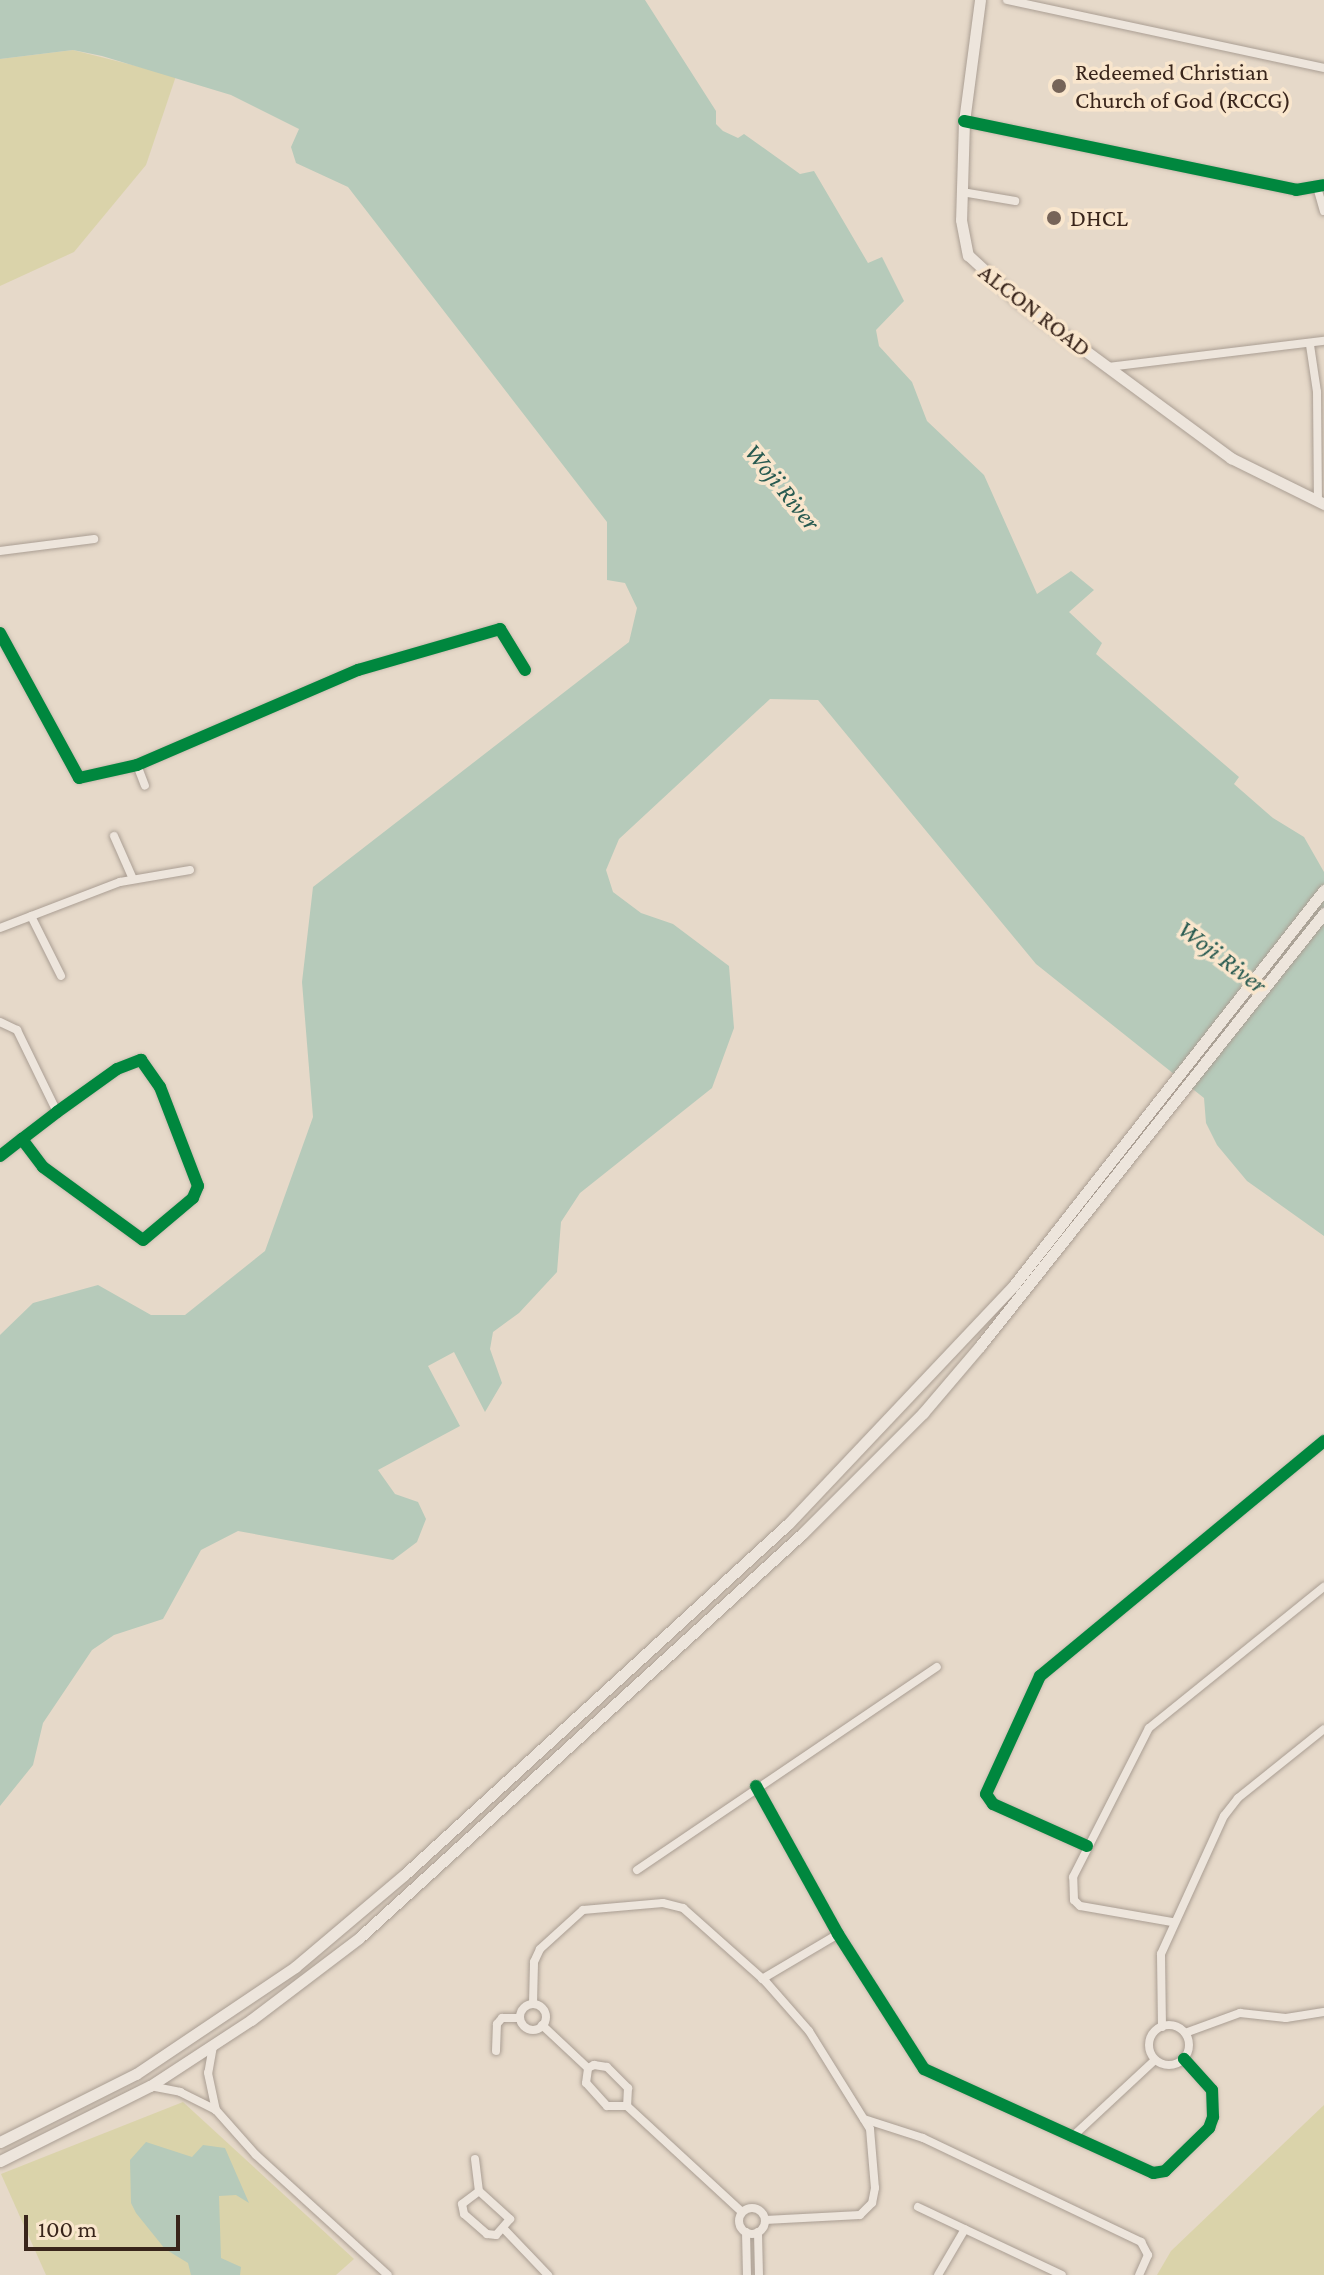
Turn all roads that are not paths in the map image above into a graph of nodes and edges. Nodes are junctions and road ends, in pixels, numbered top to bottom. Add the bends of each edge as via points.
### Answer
1 (980, 0) edge
2 (1007, 0) edge
3 (1324, 68) edge
4 (964, 121) junction
5 (1320, 186) edge
6 (962, 192) junction
7 (1015, 201) dead end
8 (1324, 211) edge
9 (1324, 341) edge
10 (1310, 345) junction
11 (1108, 367) junction
12 (1322, 504) edge
13 (94, 539) dead end
14 (0, 551) edge
15 (0, 633) edge
16 (525, 670) dead end
17 (137, 765) junction
18 (145, 786) dead end
19 (114, 836) dead end
20 (190, 870) dead end
21 (133, 879) junction
22 (1324, 890) edge
23 (1324, 913) edge
24 (31, 916) junction
25 (0, 928) edge
26 (61, 976) dead end
27 (0, 1022) edge
28 (57, 1112) junction
29 (22, 1139) junction
30 (0, 1156) edge
31 (1324, 1441) edge
32 (1324, 1587) edge
33 (937, 1667) dead end
34 (1324, 1729) edge
35 (756, 1786) junction
36 (1087, 1846) junction
37 (637, 1870) dead end
38 (1172, 1922) junction
39 (838, 1934) junction
40 (762, 1979) junction
41 (533, 2004) junction
42 (1324, 2012) edge
43 (520, 2018) junction
44 (542, 2025) junction
45 (1162, 2027) junction
46 (1185, 2033) junction
47 (213, 2046) junction
48 (496, 2051) dead end
49 (1184, 2059) junction
50 (1155, 2060) junction
51 (588, 2068) junction
52 (150, 2086) junction
53 (627, 2106) junction
54 (216, 2110) junction
55 (864, 2119) junction
56 (1072, 2137) junction
57 (0, 2142) edge
58 (475, 2159) dead end
59 (0, 2161) edge
60 (479, 2191) junction
61 (918, 2207) dead end
62 (742, 2212) junction
63 (765, 2220) junction
64 (504, 2229) junction
65 (965, 2229) junction
66 (746, 2232) junction
67 (758, 2232) junction
68 (388, 2275) edge
69 (548, 2275) edge
70 (747, 2275) edge
71 (759, 2275) edge
72 (938, 2275) edge
73 (1062, 2275) edge
74 (1139, 2275) edge

1 - 4 main road, ALCON ROAD
2 - 3 street
4 - 5 street via 1296,190
4 - 6 main road, ALCON ROAD
5 - 8 street
6 - 7 street
6 - 11 main road, ALCON ROAD via 965,240 977,267
9 - 10 street
10 - 11 street
10 - 12 street
11 - 12 main road, ALCON ROAD via 1231,458
13 - 14 street
15 - 17 street via 79,778
16 - 17 street via 500,629 358,670
17 - 18 street
19 - 21 street
20 - 21 street
21 - 24 street
22 - 57 main road via 1014,1285 844,1471 393,1886 239,2007 136,2074
23 - 47 main road via 989,1335 870,1468 370,1928
24 - 25 street
24 - 26 street
27 - 28 street via 17,1030
28 - 29 street
28 - 29 street via 117,1069 141,1060 160,1087 197,1178 193,1198 143,1240 43,1167
29 - 30 street
31 - 36 street via 1040,1676 986,1794 993,1804
32 - 36 street via 1149,1728
33 - 35 street
34 - 38 street via 1238,1798
35 - 37 street
35 - 39 street
36 - 38 street via 1073,1877 1080,1906
38 - 45 street via 1158,1982
39 - 40 street
39 - 56 street via 924,2069
40 - 41 street via 683,1908 663,1903 583,1910 540,1949 532,1980
40 - 55 street via 809,2031
41 - 43 street via 523,2008
41 - 44 street via 545,2012
42 - 46 street via 1286,2018 1240,2013
43 - 44 street via 528,2029
43 - 48 street via 502,2018 497,2024
44 - 51 street
45 - 46 street
45 - 50 street via 1149,2042
46 - 49 street via 1189,2046
47 - 52 main road
47 - 54 street via 208,2073
49 - 50 street via 1172,2065
49 - 56 street via 1212,2090 1213,2117 1165,2171 1153,2173
50 - 56 street
51 - 53 street via 586,2083 607,2106
51 - 53 street via 607,2067 628,2088
52 - 54 street via 180,2092
52 - 59 main road
53 - 62 street
54 - 68 street via 256,2155
55 - 63 street via 870,2129 875,2188 868,2210 848,2218
55 - 74 street via 923,2138 1141,2242 1148,2255
58 - 60 street
60 - 64 street via 506,2211 510,2219
60 - 64 street via 462,2204 464,2214 487,2234
61 - 65 street
62 - 63 street via 754,2208
62 - 66 street via 739,2224
63 - 67 street
64 - 69 street
65 - 72 street
65 - 73 street
66 - 67 street
66 - 70 street
67 - 71 street

